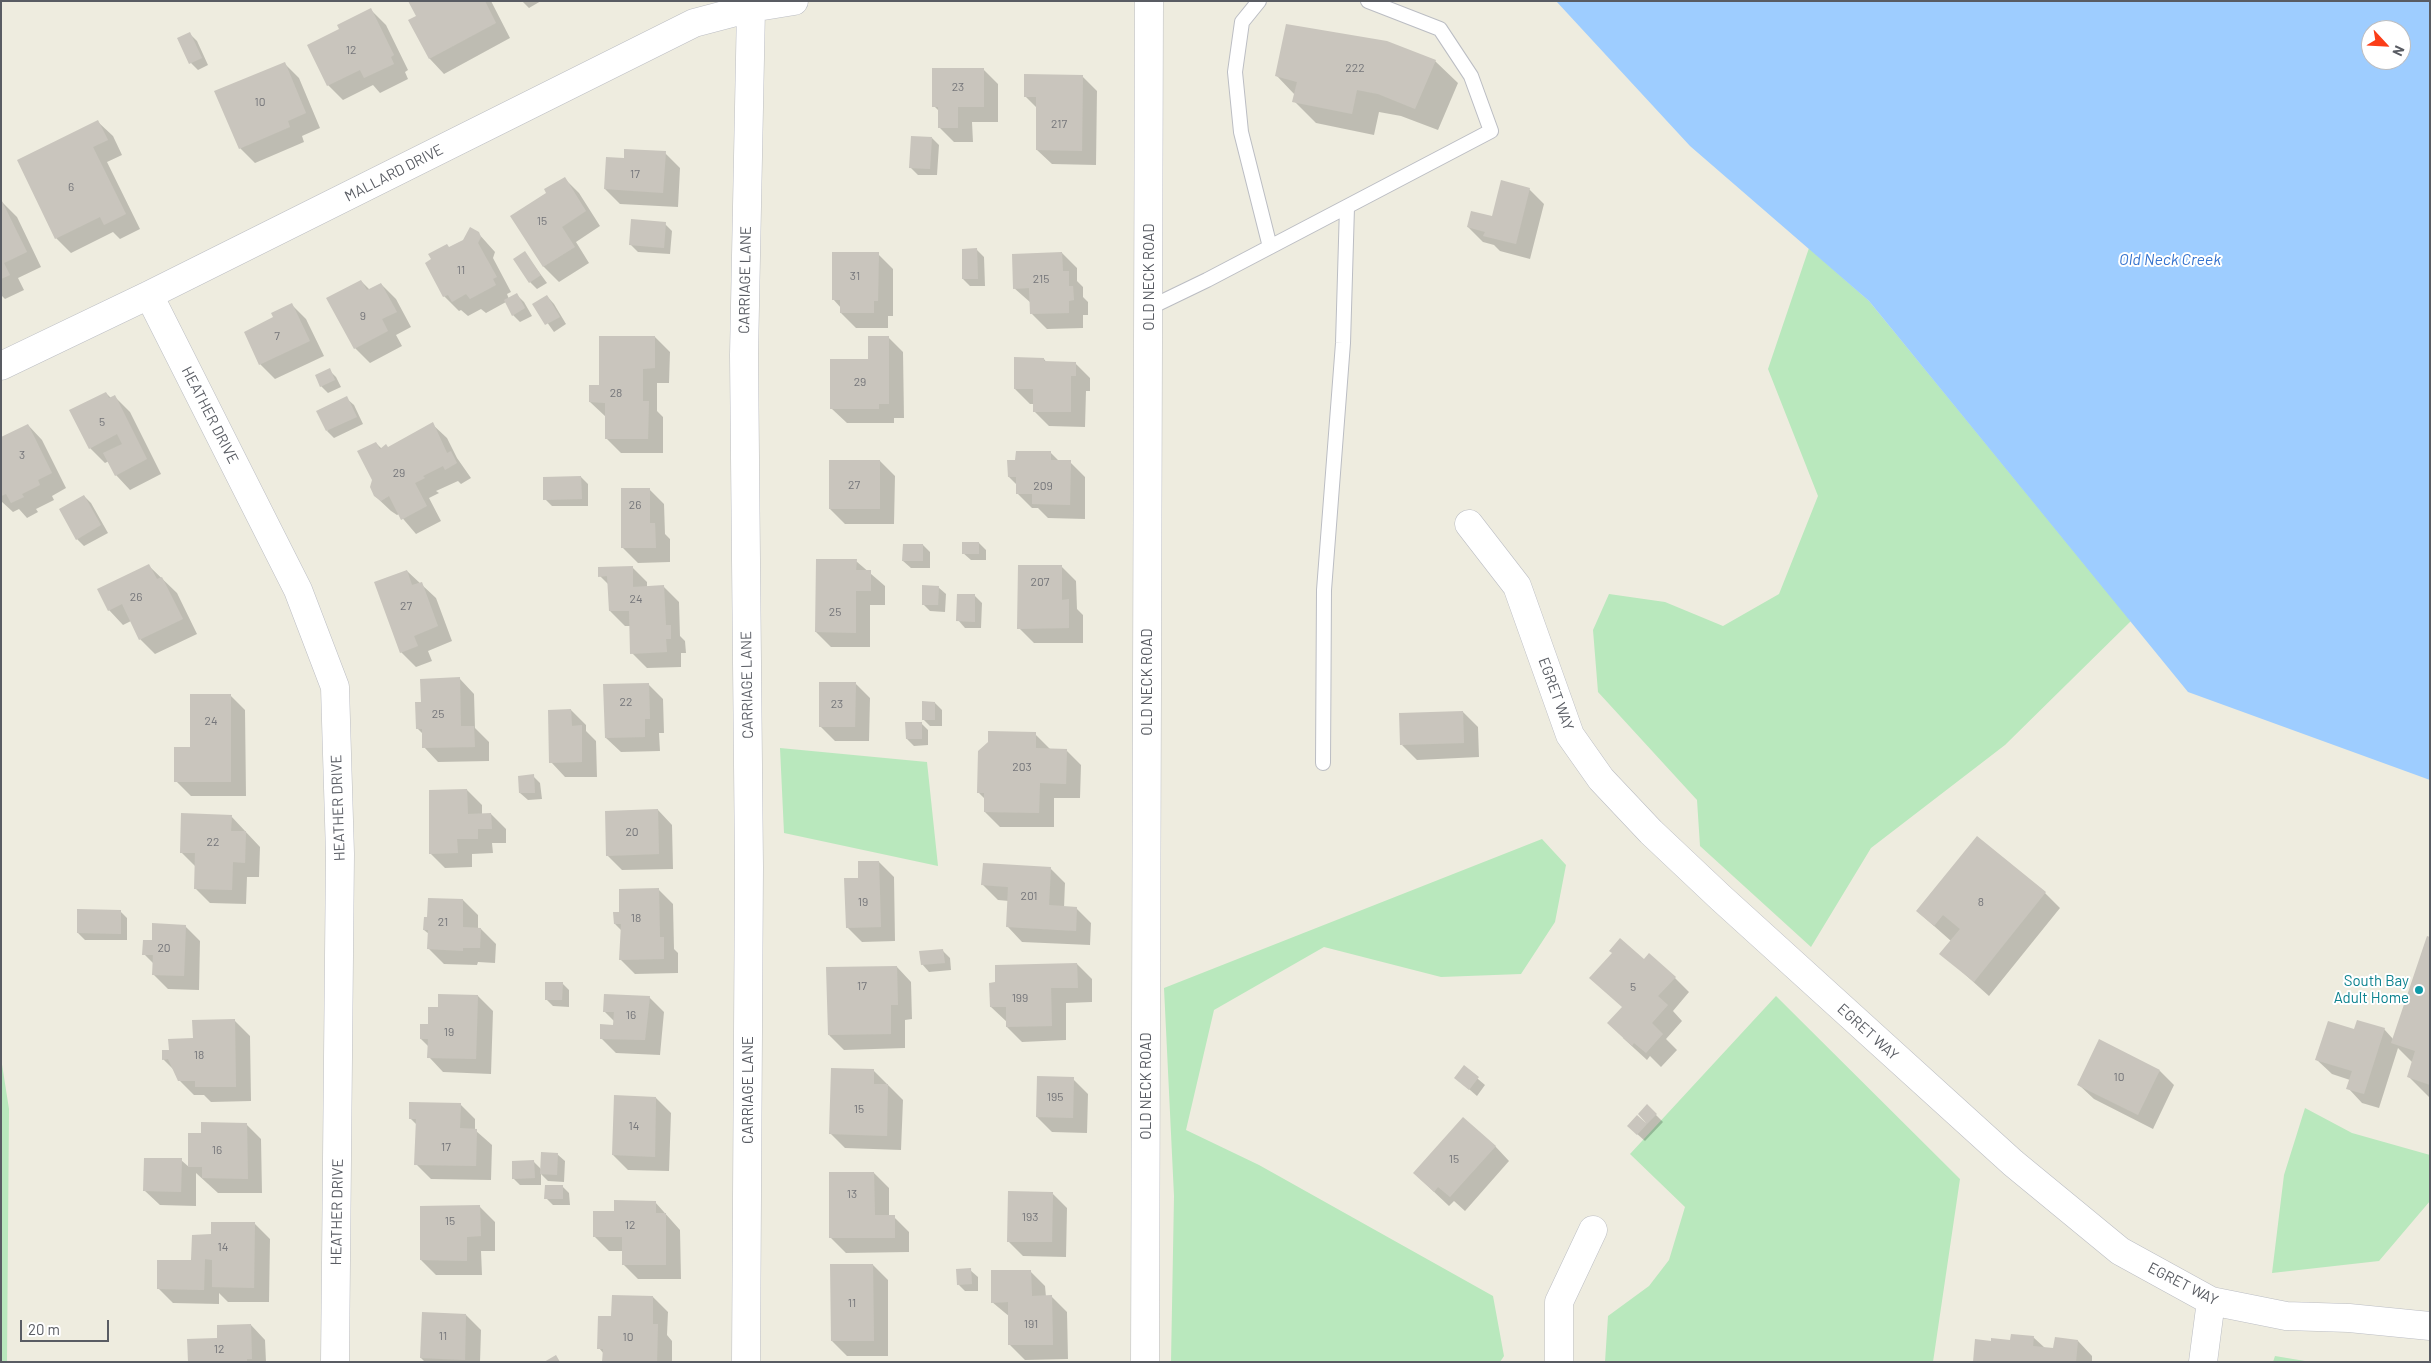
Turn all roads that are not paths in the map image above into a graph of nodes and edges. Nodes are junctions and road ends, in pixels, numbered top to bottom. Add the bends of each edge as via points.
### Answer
1 (794, 1) edge
2 (1149, 1) edge
3 (1259, 1) edge
4 (1368, 1) edge
5 (751, 8) junction
6 (1347, 207) junction
7 (1270, 247) junction
8 (150, 295) junction
9 (1149, 308) junction
10 (1, 366) edge
11 (1469, 524) dead end
12 (1323, 763) dead end
13 (1593, 1230) dead end
14 (2211, 1301) junction
15 (2430, 1326) edge
16 (335, 1362) edge
17 (746, 1362) edge
18 (1145, 1362) edge
19 (1558, 1362) edge
20 (2203, 1362) edge

1 - 5 street, MALLARD DRIVE
2 - 9 street, OLD NECK ROAD
3 - 7 lane via 1242,22 1235,72 1241,132
4 - 6 lane via 1440,29 1471,76 1491,131
5 - 8 street, MALLARD DRIVE via 694,22
5 - 17 street, CARRIAGE LANE via 744,345 749,867
6 - 7 lane
6 - 12 lane via 1343,343 1324,590
7 - 9 lane
8 - 10 street, MALLARD DRIVE
8 - 16 street, HEATHER DRIVE via 298,590 335,687 340,854
9 - 18 street, OLD NECK ROAD
11 - 14 street, EGRET WAY via 1517,586 1570,735 1601,779 1651,832 2013,1163 2120,1252
13 - 19 street via 1560,1302
14 - 15 street, EGRET WAY via 2286,1316
14 - 20 street

